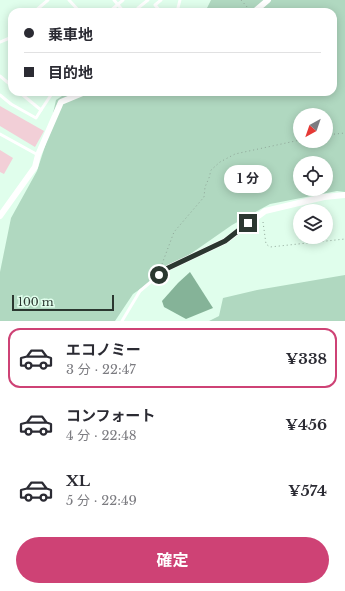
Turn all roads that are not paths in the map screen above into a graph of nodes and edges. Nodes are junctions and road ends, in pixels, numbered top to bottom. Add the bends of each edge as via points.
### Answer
1 (48, 0) edge
2 (69, 0) edge
3 (114, 0) edge
4 (123, 0) edge
5 (148, 0) edge
6 (161, 0) edge
7 (268, 0) edge
8 (118, 5) junction
9 (39, 8) edge
10 (76, 8) edge
11 (114, 8) edge
12 (121, 8) edge
13 (138, 8) edge
14 (158, 8) edge
15 (258, 8) edge
16 (0, 76) edge
17 (8, 83) edge
18 (0, 95) edge
19 (24, 96) edge
20 (50, 96) edge
21 (75, 96) edge
22 (41, 110) junction
23 (0, 134) edge
24 (38, 155) junction
25 (345, 195) edge
26 (0, 216) edge
27 (159, 275) joint
28 (122, 321) edge

1 - 9 lane
2 - 10 lane
3 - 8 lane
4 - 8 lane
5 - 13 lane
6 - 14 lane via 155,5
7 - 15 street
8 - 11 lane
8 - 12 lane
16 - 17 lane
18 - 22 lane via 36,118
19 - 22 lane
20 - 22 lane
21 - 24 street via 61,102
23 - 24 lane
24 - 26 street via 35,167
25 - 27 street via 324,197 268,210 225,241 168,268
27 - 28 lane via 140,291

